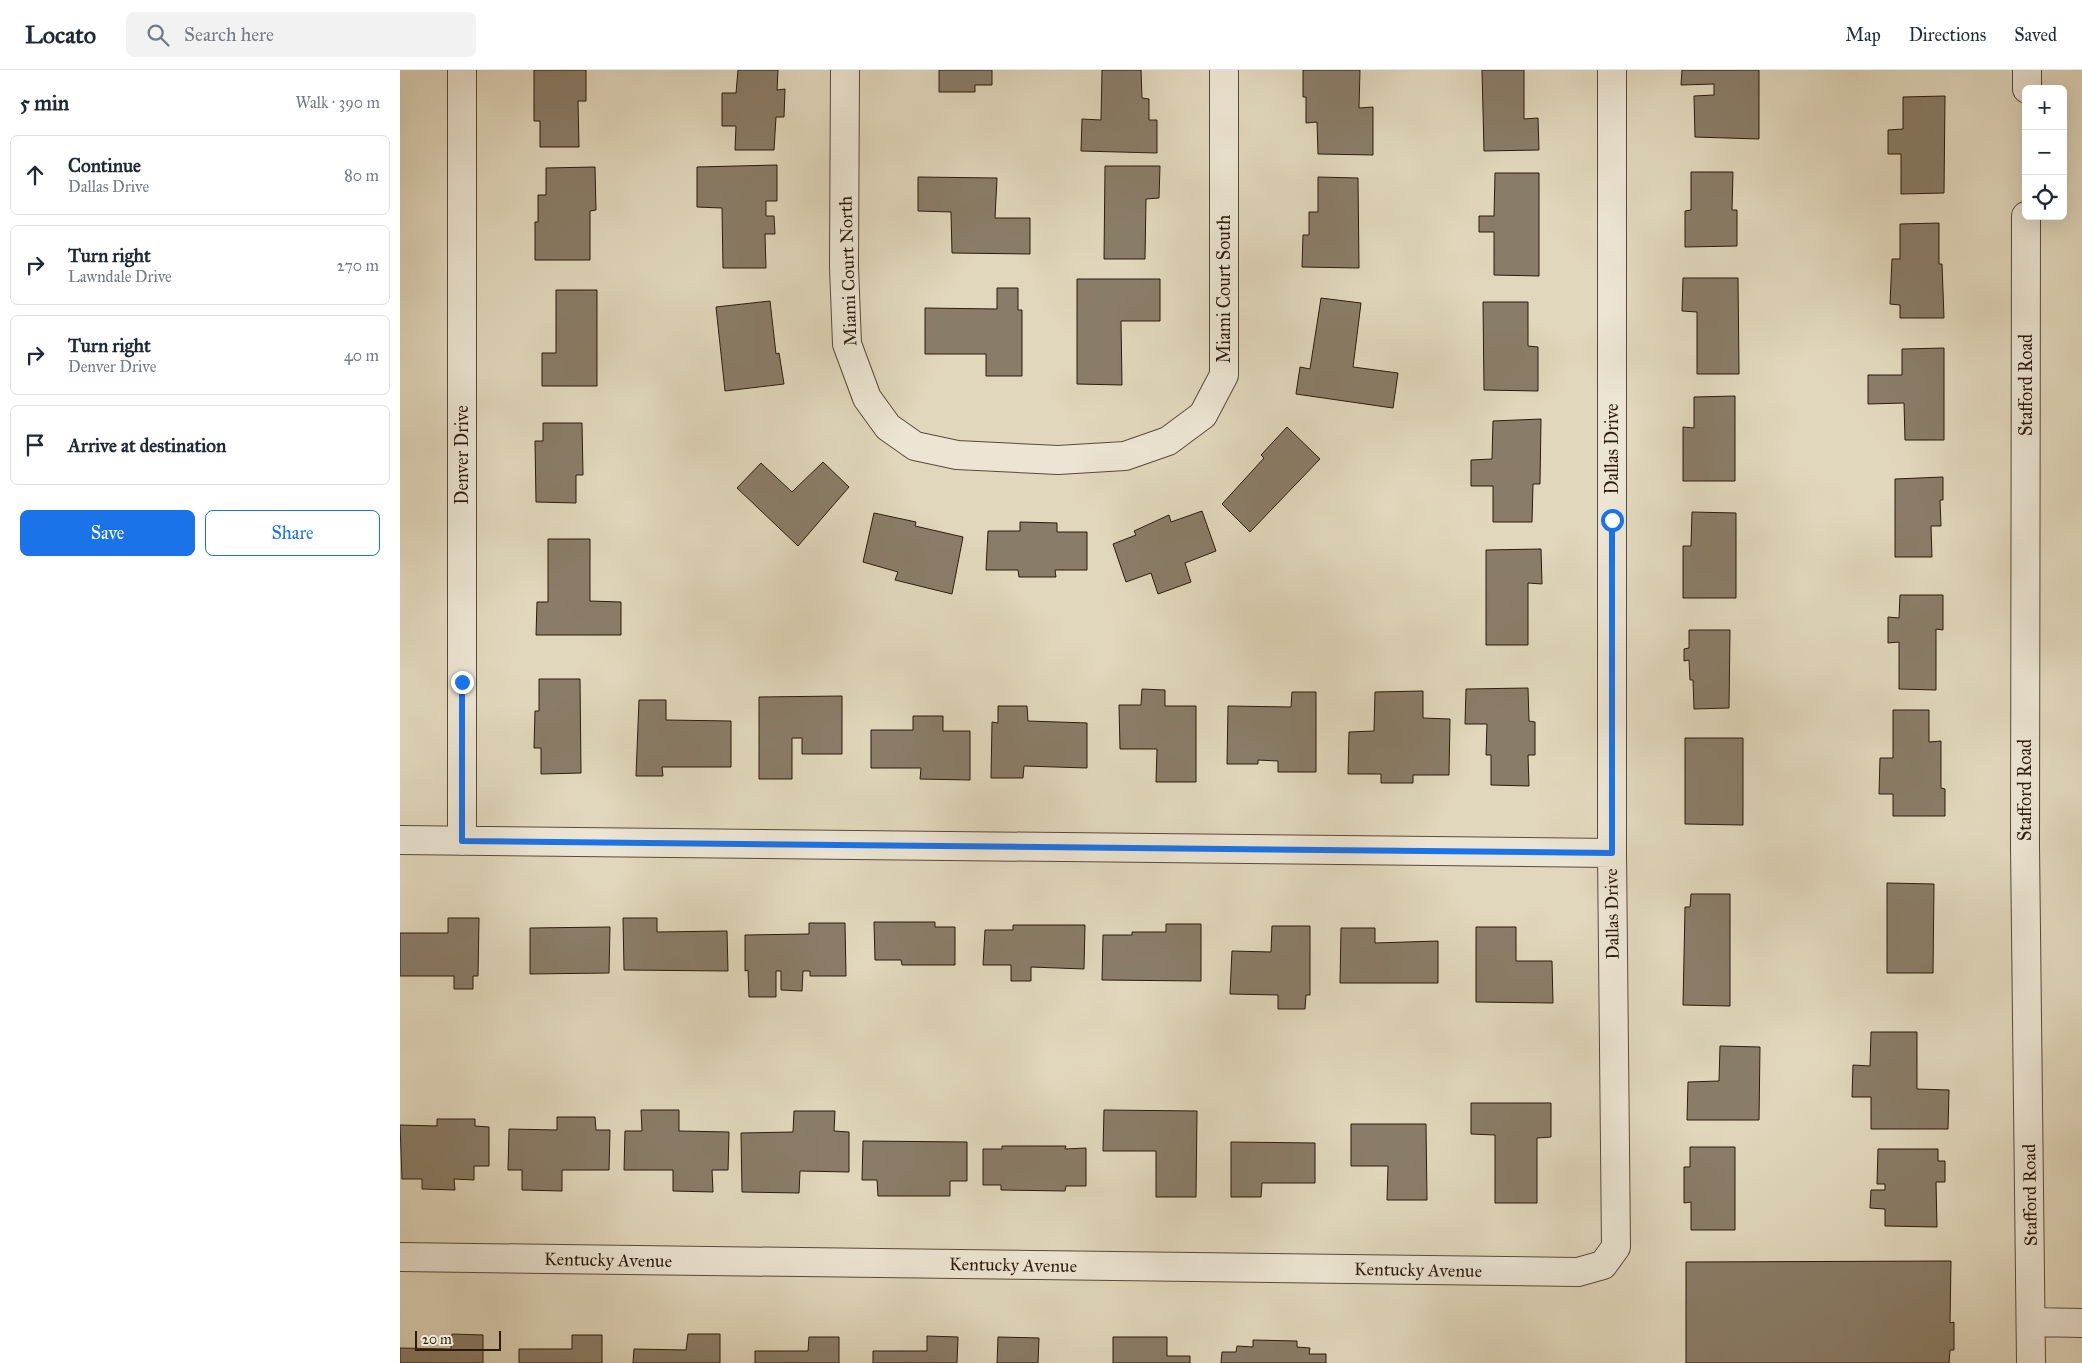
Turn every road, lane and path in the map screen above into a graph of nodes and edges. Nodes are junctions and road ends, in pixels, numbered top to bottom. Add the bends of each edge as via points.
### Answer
1 (462, 70) edge
2 (845, 70) edge
3 (1224, 70) edge
4 (1612, 70) edge
5 (2027, 70) edge
6 (2027, 85) edge
7 (2026, 220) edge
8 (1007, 457) joint
9 (400, 840) edge
10 (462, 841) junction
11 (1612, 853) junction
12 (1616, 1247) joint
13 (400, 1257) edge
14 (2031, 1322) junction
15 (2082, 1323) edge
16 (2031, 1363) edge

1 - 10 street, Denver Drive
2 - 8 street, Miami Court North via 847,344 868,398 888,426 915,446 957,455
3 - 8 street, Miami Court South via 1224,375 1203,415 1168,441 1125,456 1058,460
4 - 11 street, Dallas Drive
5 - 6 street
7 - 14 street, Stafford Road via 2025,846
9 - 10 street
10 - 11 street
11 - 12 street, Dallas Drive
12 - 13 street, Kentucky Avenue via 1603,1265 1578,1272
14 - 15 street
14 - 16 street, Stafford Road

